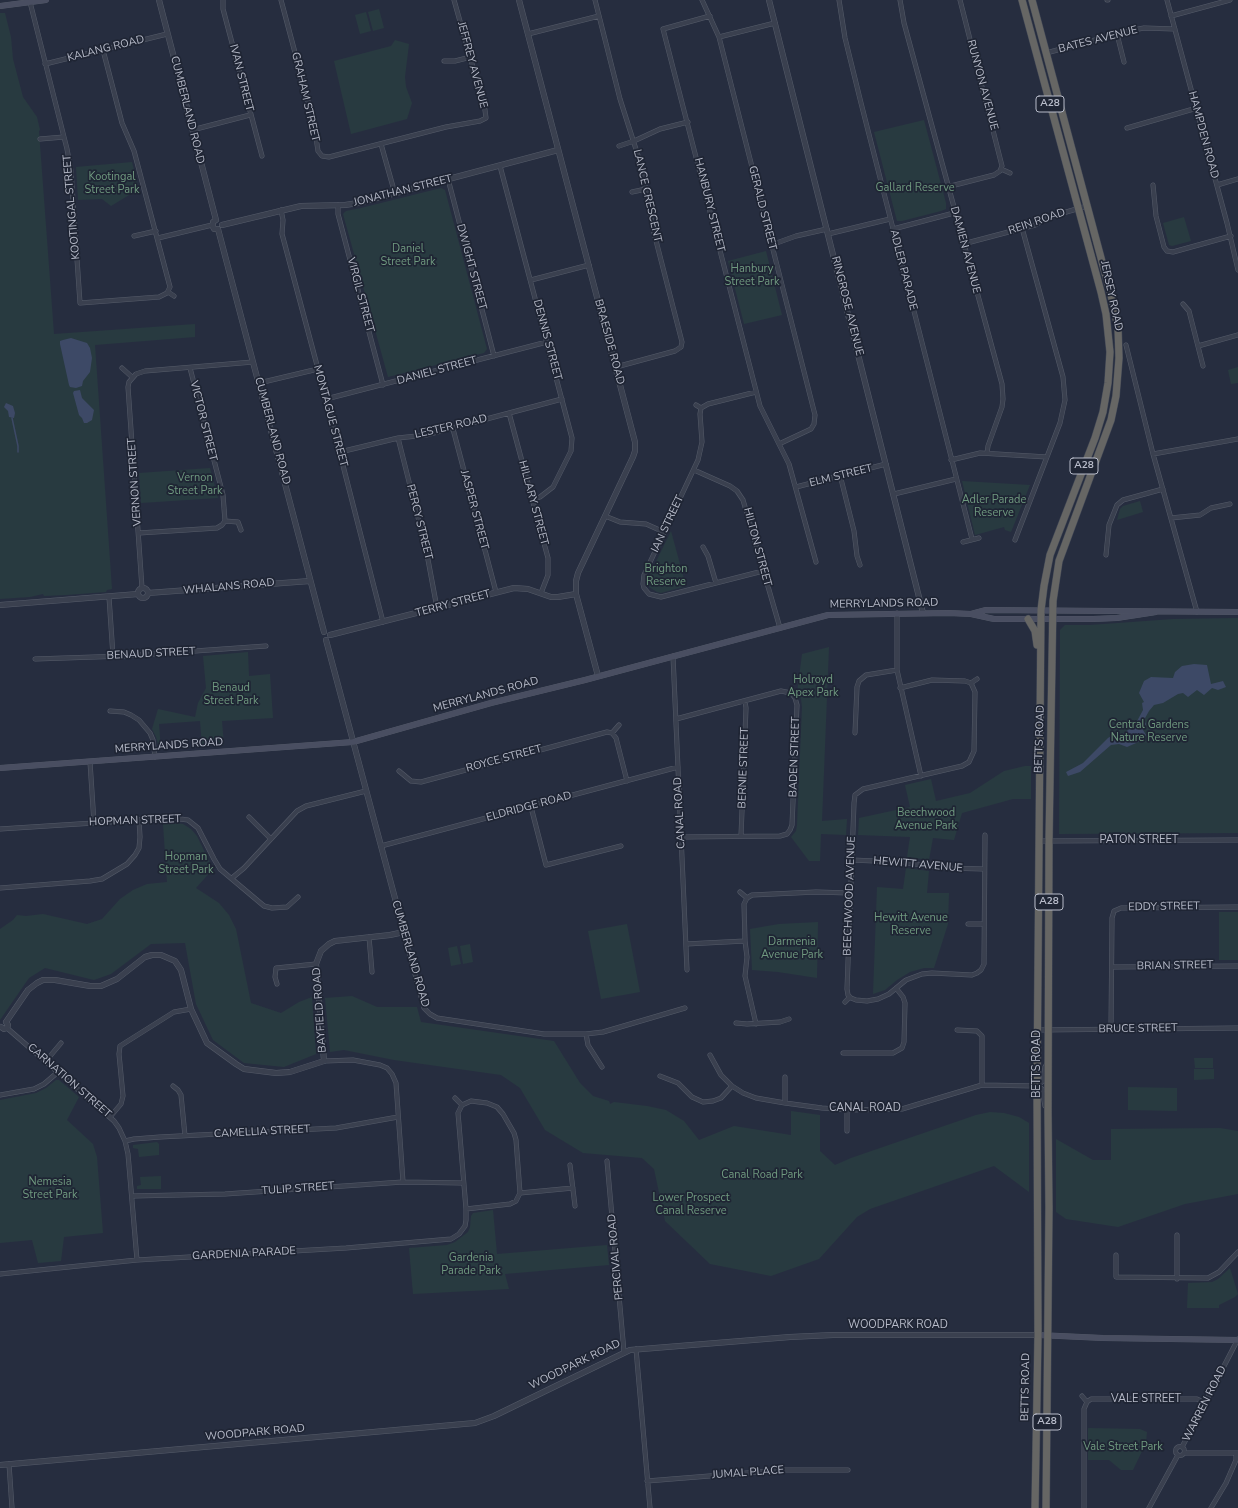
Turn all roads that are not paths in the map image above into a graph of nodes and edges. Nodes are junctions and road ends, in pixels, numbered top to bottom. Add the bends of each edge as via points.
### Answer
1 (46, 0) edge
2 (159, 0) edge
3 (223, 0) edge
4 (281, 0) edge
5 (454, 0) edge
6 (519, 0) edge
7 (595, 0) edge
8 (702, 0) edge
9 (769, 0) edge
10 (839, 0) edge
11 (900, 0) edge
12 (960, 0) edge
13 (1022, 0) edge
14 (1032, 0) edge
15 (1167, 0) edge
16 (1230, 0) edge
17 (30, 2) junction
18 (0, 6) edge
19 (599, 16) junction
20 (710, 16) junction
21 (1171, 16) junction
22 (775, 23) junction
23 (1175, 29) junction
24 (167, 34) junction
25 (528, 34) junction
26 (1117, 34) junction
27 (719, 37) junction
28 (102, 50) junction
29 (1046, 53) junction
30 (471, 57) junction
31 (444, 62) dead end
32 (1124, 62) dead end
33 (45, 64) junction
34 (1197, 108) junction
35 (250, 115) junction
36 (688, 122) junction
37 (1127, 128) dead end
38 (192, 130) junction
39 (64, 137) junction
40 (40, 139) dead end
41 (634, 141) junction
42 (381, 144) junction
43 (619, 146) dead end
44 (558, 150) junction
45 (262, 156) dead end
46 (500, 166) junction
47 (1001, 169) junction
48 (1010, 173) dead end
49 (448, 179) junction
50 (1238, 179) edge
51 (1153, 185) dead end
52 (1217, 185) junction
53 (947, 187) junction
54 (646, 189) junction
55 (632, 192) dead end
56 (395, 194) junction
57 (338, 205) junction
58 (1088, 206) junction
59 (1078, 208) junction
60 (281, 210) junction
61 (954, 213) junction
62 (890, 219) junction
63 (214, 223) junction
64 (220, 227) junction
65 (1022, 228) junction
66 (893, 229) junction
67 (156, 231) junction
68 (827, 231) junction
69 (134, 236) dead end
70 (1230, 236) junction
71 (158, 238) junction
72 (963, 244) junction
73 (771, 245) junction
74 (1168, 251) junction
75 (1164, 257) dead end
76 (589, 265) junction
77 (1238, 270) edge
78 (531, 280) junction
79 (168, 292) junction
80 (174, 296) dead end
81 (1184, 304) dead end
82 (1238, 335) edge
83 (547, 342) junction
84 (1126, 345) dead end
85 (1198, 346) junction
86 (494, 356) junction
87 (253, 362) junction
88 (1203, 366) dead end
89 (616, 367) junction
90 (122, 368) dead end
91 (190, 368) junction
92 (318, 369) junction
93 (132, 377) junction
94 (259, 383) junction
95 (383, 385) junction
96 (756, 392) junction
97 (326, 399) junction
98 (562, 399) junction
99 (696, 405) dead end
100 (701, 408) junction
101 (510, 413) junction
102 (452, 428) junction
103 (398, 438) junction
104 (1238, 439) edge
105 (779, 444) junction
106 (340, 452) junction
107 (987, 453) junction
108 (1153, 454) junction
109 (1047, 457) junction
110 (951, 460) junction
111 (886, 464) junction
112 (694, 470) junction
113 (840, 475) junction
114 (956, 478) junction
115 (796, 487) junction
116 (1163, 489) junction
117 (894, 494) junction
118 (532, 500) junction
119 (1230, 504) dead end
120 (605, 516) junction
121 (1171, 518) junction
122 (225, 521) junction
123 (241, 530) dead end
124 (664, 532) junction
125 (138, 533) junction
126 (979, 538) dead end
127 (972, 539) junction
128 (1015, 540) dead end
129 (964, 542) dead end
130 (703, 547) dead end
131 (1106, 555) dead end
132 (816, 562) dead end
133 (860, 564) dead end
134 (762, 571) junction
135 (310, 581) junction
136 (716, 583) junction
137 (142, 588) junction
138 (496, 592) junction
139 (148, 593) junction
140 (541, 593) junction
141 (138, 594) junction
142 (576, 594) junction
143 (109, 597) junction
144 (0, 605) edge
145 (437, 608) junction
146 (1042, 610) junction
147 (1052, 610) junction
148 (1156, 612) junction
149 (1197, 612) junction
150 (1238, 612) edge
151 (897, 613) junction
152 (923, 613) junction
153 (970, 614) junction
154 (1028, 619) junction
155 (1041, 619) junction
156 (1052, 619) junction
157 (383, 622) junction
158 (780, 628) junction
159 (328, 638) junction
160 (266, 646) dead end
161 (1041, 654) junction
162 (113, 656) junction
163 (673, 656) junction
164 (35, 659) dead end
165 (897, 670) junction
166 (598, 676) junction
167 (977, 679) dead end
168 (971, 684) junction
169 (900, 688) junction
170 (745, 701) junction
171 (110, 710) dead end
172 (676, 719) junction
173 (619, 725) dead end
174 (612, 733) junction
175 (855, 733) dead end
176 (353, 742) junction
177 (155, 757) junction
178 (90, 762) junction
179 (678, 767) junction
180 (0, 768) edge
181 (399, 771) dead end
182 (921, 776) junction
183 (627, 781) junction
184 (366, 791) junction
185 (531, 807) junction
186 (249, 817) dead end
187 (139, 820) junction
188 (94, 823) junction
189 (0, 829) edge
190 (985, 835) dead end
191 (741, 836) junction
192 (681, 837) junction
193 (272, 839) junction
194 (1040, 840) junction
195 (1049, 840) junction
196 (1238, 840) edge
197 (381, 846) junction
198 (621, 846) dead end
199 (851, 860) junction
200 (984, 870) junction
201 (232, 878) junction
202 (0, 888) edge
203 (740, 892) dead end
204 (850, 893) junction
205 (298, 897) dead end
206 (747, 898) junction
207 (1238, 907) edge
208 (968, 924) dead end
209 (984, 924) junction
210 (404, 932) junction
211 (369, 937) junction
212 (745, 941) junction
213 (686, 944) junction
214 (316, 964) junction
215 (1238, 966) edge
216 (1112, 967) junction
217 (687, 970) dead end
218 (980, 971) junction
219 (372, 972) dead end
220 (984, 975) dead end
221 (277, 984) dead end
222 (896, 988) junction
223 (850, 997) junction
224 (845, 1002) dead end
225 (685, 1008) dead end
226 (191, 1009) junction
227 (789, 1019) dead end
228 (736, 1023) dead end
229 (756, 1024) junction
230 (3, 1028) edge
231 (1238, 1028) edge
232 (957, 1030) dead end
233 (1037, 1030) junction
234 (1048, 1030) junction
235 (1112, 1030) junction
236 (586, 1034) junction
237 (61, 1043) dead end
238 (843, 1053) dead end
239 (710, 1054) dead end
240 (1048, 1060) junction
241 (46, 1061) junction
242 (324, 1061) junction
243 (602, 1067) dead end
244 (58, 1072) junction
245 (660, 1076) dead end
246 (785, 1077) dead end
247 (982, 1085) junction
248 (172, 1086) dead end
249 (732, 1086) junction
250 (1037, 1086) junction
251 (0, 1096) edge
252 (455, 1098) dead end
253 (785, 1103) junction
254 (462, 1105) junction
255 (847, 1110) junction
256 (1048, 1112) junction
257 (110, 1117) junction
258 (398, 1117) junction
259 (846, 1131) dead end
260 (185, 1136) junction
261 (125, 1141) junction
262 (607, 1161) dead end
263 (570, 1165) dead end
264 (403, 1182) junction
265 (464, 1183) junction
266 (573, 1188) junction
267 (520, 1193) junction
268 (132, 1196) junction
269 (574, 1206) dead end
270 (466, 1209) junction
271 (1177, 1235) dead end
272 (1238, 1252) edge
273 (1116, 1254) dead end
274 (137, 1260) junction
275 (0, 1274) edge
276 (1177, 1279) junction
277 (1038, 1335) junction
278 (1049, 1336) junction
279 (1238, 1339) edge
280 (636, 1349) junction
281 (624, 1352) junction
282 (1082, 1396) dead end
283 (1087, 1402) junction
284 (1205, 1403) junction
285 (1182, 1447) junction
286 (1184, 1453) junction
287 (1237, 1453) edge
288 (1178, 1454) junction
289 (9, 1464) junction
290 (0, 1465) edge
291 (848, 1470) dead end
292 (648, 1481) junction
293 (12, 1508) edge
294 (650, 1508) edge
295 (1035, 1508) edge
296 (1046, 1508) edge
297 (1084, 1508) edge
298 (1149, 1508) edge
299 (1211, 1508) edge

1 - 17 main road
2 - 24 street, CUMBERLAND ROAD
3 - 35 street, IVAN STREET via 223,9
4 - 42 street, GRAHAM STREET via 320,154 331,157
5 - 30 street, JEFFREY AVENUE
6 - 25 street, BRAESIDE ROAD
7 - 19 street, LANCE CRESCENT
8 - 20 street, GERALD STREET
9 - 22 street, RINGROSE AVENUE
10 - 62 street, ADLER PARADE via 845,38
11 - 53 street, DAMIEN AVENUE
12 - 47 street, RUNYON AVENUE via 1002,162
13 - 59 highway, JERSEY ROAD / A28
14 - 29 highway, JERSEY ROAD / A28
15 - 21 street, HAMPDEN ROAD
16 - 21 street
17 - 18 main road
17 - 33 street, KOOTINGAL STREET
19 - 25 street
19 - 41 street, LANCE CRESCENT via 620,99
20 - 27 street, GERALD STREET
20 - 36 street, HANBURY STREET via 663,29
21 - 23 street, HAMPDEN ROAD
22 - 27 street
22 - 68 street, RINGROSE AVENUE
23 - 26 street, BATES AVENUE via 1144,28
23 - 34 street, HAMPDEN ROAD
24 - 28 street, KALANG ROAD
24 - 38 street, CUMBERLAND ROAD
25 - 44 street, BRAESIDE ROAD
26 - 29 street, BATES AVENUE
26 - 32 street
27 - 73 street, GERALD STREET
28 - 33 street, KALANG ROAD
28 - 67 street
29 - 58 highway, JERSEY ROAD / A28
30 - 31 street via 455,62
30 - 42 street, JEFFREY AVENUE via 486,118
33 - 39 street, KOOTINGAL STREET
34 - 37 street
34 - 52 street, HAMPDEN ROAD
35 - 38 street
35 - 45 street, IVAN STREET
36 - 41 street via 660,129
36 - 96 street, HANBURY STREET
38 - 63 street, CUMBERLAND ROAD
39 - 40 street
39 - 79 street, KOOTINGAL STREET via 71,171 80,303 159,297
41 - 43 street
41 - 54 street, LANCE CRESCENT
42 - 56 street
44 - 46 street, JONATHAN STREET
44 - 76 street, BRAESIDE ROAD
46 - 49 street, JONATHAN STREET
46 - 78 street, DENNIS STREET
47 - 48 street
47 - 53 street via 994,175
49 - 56 street, JONATHAN STREET
49 - 86 street, DWIGHT STREET
50 - 52 street
51 - 74 street via 1156,216 1164,247
52 - 70 street, HAMPDEN ROAD
53 - 61 street, DAMIEN AVENUE
54 - 55 street
54 - 89 street, LANCE CRESCENT via 653,229 683,348
56 - 57 street, JONATHAN STREET
57 - 60 street, JONATHAN STREET via 307,205
57 - 95 street, VIRGIL STREET via 340,222
58 - 59 street, REIN ROAD
58 - 147 highway, JERSEY ROAD / A28 via 1116,314 1119,374 1107,433 1059,561
59 - 65 street, REIN ROAD via 1049,216 1038,224
59 - 146 highway, JERSEY ROAD / A28 via 1106,314 1110,352 1108,383 1095,438 1050,555
60 - 64 street, JONATHAN STREET
60 - 92 street, MONTAGUE STREET via 282,234
61 - 66 street
61 - 72 street, DAMIEN AVENUE
62 - 66 street, ADLER PARADE
62 - 68 street
63 - 64 street via 220,221
63 - 64 street via 214,229
63 - 71 street
64 - 87 street, CUMBERLAND ROAD
65 - 72 street, REIN ROAD
65 - 109 street via 1064,386 1063,415
66 - 110 street, ADLER PARADE
67 - 69 street
67 - 71 street
68 - 73 street via 796,236
68 - 111 street, RINGROSE AVENUE
70 - 74 street via 1173,252
70 - 77 street, HAMPDEN ROAD
71 - 79 street via 170,282
72 - 107 street, DAMIEN AVENUE via 1002,384 1001,411
73 - 105 street, GERALD STREET via 815,418 811,429
74 - 75 street
76 - 78 street
76 - 89 street, BRAESIDE ROAD
78 - 83 street, DENNIS STREET
79 - 80 street
81 - 85 street via 1189,311
82 - 85 street
83 - 86 street, DANIEL STREET
83 - 98 street, DENNIS STREET
84 - 108 street, JERSEY ROAD
85 - 88 street
86 - 95 street, DANIEL STREET
87 - 91 street
87 - 94 street, CUMBERLAND ROAD
89 - 120 street, BRAESIDE ROAD via 635,448 633,458
90 - 93 street
91 - 93 street via 145,371
91 - 122 street, VICTOR STREET via 223,496
92 - 94 street
92 - 97 street, MONTAGUE STREET
93 - 125 street, VERNON STREET via 128,387
94 - 135 street, CUMBERLAND ROAD
95 - 97 street, DANIEL STREET
96 - 100 street
96 - 105 street, HANBURY STREET via 762,411
97 - 106 street, MONTAGUE STREET
98 - 101 street, LESTER ROAD
98 - 118 street, DENNIS STREET via 572,435 572,449 553,487
99 - 100 street
100 - 112 street, IAN STREET via 702,442
101 - 102 street, LESTER ROAD
101 - 118 street, HILLARY STREET
102 - 103 street, LESTER ROAD via 425,436
102 - 138 street, JASPER STREET
103 - 106 street, LESTER ROAD
103 - 145 street, PERCY STREET via 426,550
104 - 108 street
105 - 115 street, HANBURY STREET
106 - 157 street, MONTAGUE STREET
107 - 109 street
107 - 110 street
108 - 116 street, JERSEY ROAD
109 - 128 street
110 - 114 street, ADLER PARADE
111 - 113 street, ELM STREET
111 - 117 street, RINGROSE AVENUE
112 - 124 street, IAN STREET
112 - 134 street, HILTON STREET via 730,486 741,495
113 - 115 street, ELM STREET
113 - 133 street
114 - 117 street
114 - 127 street, ADLER PARADE
115 - 132 street, HANBURY STREET
116 - 121 street, JERSEY ROAD
116 - 131 street via 1123,500 1117,505 1109,525
117 - 152 street, RINGROSE AVENUE
118 - 140 street, HILLARY STREET via 549,567
119 - 121 street via 1211,508 1200,515
120 - 124 street via 620,522 646,524
120 - 142 street, BRAESIDE ROAD via 577,576
121 - 149 street, JERSEY ROAD
122 - 123 street via 238,522
122 - 125 street via 217,528
124 - 136 street, IAN STREET via 643,577 647,592 661,598
125 - 137 street, VERNON STREET
126 - 127 street
127 - 129 street
130 - 136 street
134 - 136 street, IAN STREET
134 - 158 street, HILTON STREET
135 - 139 street, WHALANS ROAD
135 - 159 street, CUMBERLAND ROAD via 324,632 328,632
137 - 139 street
137 - 141 street
138 - 140 street, TERRY STREET via 521,588
138 - 145 street, TERRY STREET
139 - 141 street via 144,598
140 - 142 street, TERRY STREET via 554,597
141 - 143 street
142 - 166 street, BRAESIDE ROAD
143 - 144 street
143 - 162 street
145 - 157 street, TERRY STREET
146 - 147 main road, MERRYLANDS ROAD
146 - 153 main road, MERRYLANDS ROAD via 986,610
146 - 155 highway, JERSEY ROAD / A28
147 - 148 main road, MERRYLANDS ROAD
147 - 156 highway, JERSEY ROAD / A28
148 - 149 main road, MERRYLANDS ROAD
148 - 156 main road, MERRYLANDS ROAD via 1116,618
149 - 150 main road, MERRYLANDS ROAD
151 - 152 main road, MERRYLANDS ROAD
151 - 158 main road, MERRYLANDS ROAD via 830,615
151 - 165 street
152 - 153 main road, MERRYLANDS ROAD
153 - 154 main road, MERRYLANDS ROAD via 986,618
154 - 155 main road, MERRYLANDS ROAD
154 - 161 highway
155 - 156 main road, MERRYLANDS ROAD
155 - 161 highway, BETTS ROAD / A28
156 - 195 highway, BETTS ROAD / A28
157 - 159 street, TERRY STREET
158 - 163 main road, MERRYLANDS ROAD
159 - 176 street, CUMBERLAND ROAD
160 - 162 street, BENAUD STREET
161 - 194 highway, BETTS ROAD / A28
162 - 164 street, BENAUD STREET
163 - 166 main road, MERRYLANDS ROAD
163 - 172 street, CANAL ROAD
165 - 169 street
165 - 175 street via 858,678
166 - 176 main road, MERRYLANDS ROAD
167 - 168 street
168 - 169 street via 965,681 932,680
168 - 182 street, BEECHWOOD AVENUE via 975,692 972,757 962,766
169 - 182 street
170 - 172 street, BADEN STREET
170 - 191 street, BERNIE STREET
170 - 191 street, BADEN STREET via 784,691 794,696 797,707 791,829 787,834 780,836
171 - 177 street via 124,712 142,723 153,740
172 - 179 street, CANAL ROAD
173 - 174 street
174 - 181 street, ROYCE STREET via 605,732 421,782 411,781
174 - 183 street via 616,738
176 - 177 main road, MERRYLANDS ROAD
176 - 184 street, CUMBERLAND ROAD
177 - 178 main road, MERRYLANDS ROAD
178 - 180 main road, MERRYLANDS ROAD
178 - 188 street
179 - 183 street, ELDRIDGE ROAD
179 - 192 street, CANAL ROAD
182 - 199 street, BEECHWOOD AVENUE via 855,792
183 - 185 street, ELDRIDGE ROAD
184 - 193 street via 303,808 293,814
184 - 197 street, CUMBERLAND ROAD
185 - 197 street, ELDRIDGE ROAD
185 - 198 street via 546,865
186 - 193 street
187 - 188 street, HOPMAN STREET
187 - 201 street, HOPMAN STREET via 180,818 194,823 217,865
187 - 202 street via 139,848 135,856 102,879
188 - 189 street, HOPMAN STREET
190 - 200 street
191 - 192 street, BADEN STREET
192 - 213 street, CANAL ROAD
193 - 201 street
194 - 195 street, PATON STREET
194 - 233 highway, BETTS ROAD / A28
195 - 196 street, PATON STREET
195 - 234 highway, BETTS ROAD / A28
197 - 210 street, CUMBERLAND ROAD
199 - 200 street, HEWITT AVENUE
199 - 204 street, BEECHWOOD AVENUE
200 - 209 street
201 - 205 street, HOPMAN STREET via 269,908 286,907
203 - 206 street
204 - 206 street via 755,894
204 - 223 street, BEECHWOOD AVENUE via 847,989
206 - 212 street via 744,906
207 - 216 street, EDDY STREET via 1118,908 1112,915
208 - 209 street
209 - 218 street via 984,964
210 - 211 street, BAYFIELD ROAD
210 - 236 street, CUMBERLAND ROAD via 424,1006 432,1016 544,1034
211 - 214 street, BAYFIELD ROAD via 332,942 321,951
211 - 219 street
212 - 213 street
212 - 229 street via 745,976
213 - 217 street, CANAL ROAD
214 - 221 street via 276,968
214 - 242 street, BAYFIELD ROAD
215 - 216 street, BRIAN STREET
216 - 235 street, EDDY STREET
218 - 220 street
218 - 222 street via 972,975 922,974 906,980
222 - 223 street via 875,1000 856,1000
222 - 238 street via 905,1005 902,1052
223 - 224 street
225 - 236 street, CUMBERLAND ROAD via 603,1032
226 - 230 street via 179,966 166,956 152,955 101,986 43,980 28,990
226 - 242 street via 207,1043 244,1068 276,1073 290,1072
226 - 257 street via 181,1010 161,1020 120,1046 123,1096 121,1104
227 - 229 street
228 - 229 street
230 - 241 street, CARNATION STREET
231 - 235 street, BRUCE STREET
232 - 247 street via 981,1032
233 - 234 street, BRUCE STREET
233 - 250 highway, BETTS ROAD / A28
234 - 235 street, BRUCE STREET
234 - 240 highway, BETTS ROAD / A28
236 - 243 street via 588,1045
237 - 241 street
239 - 249 street, CANAL ROAD via 720,1073
240 - 250 street via 1043,1081
240 - 256 highway, BETTS ROAD / A28
241 - 244 street, CARNATION STREET
242 - 258 street via 357,1061 385,1067 395,1081
244 - 251 street via 34,1089
244 - 257 street, CARNATION STREET
245 - 249 street via 678,1083 692,1097 703,1102 713,1102 721,1098
246 - 253 street
247 - 250 street, CANAL ROAD
247 - 255 street, CANAL ROAD via 902,1108
248 - 260 street via 181,1095
249 - 253 street, CANAL ROAD via 756,1098
250 - 256 street via 1042,1090
250 - 277 highway, BETTS ROAD / A28
252 - 254 street
253 - 255 street, CANAL ROAD
254 - 265 street, GARDENIA PARADE via 458,1113
254 - 267 street via 471,1101 487,1103 497,1107 503,1114 516,1136
255 - 259 street
256 - 278 highway, BETTS ROAD / A28
257 - 261 street, CARNATION STREET
258 - 260 street, CAMELLIA STREET via 336,1128
258 - 264 street
260 - 261 street, CAMELLIA STREET
261 - 268 street, CARNATION STREET
262 - 281 street, PERCIVAL ROAD
263 - 266 street
264 - 265 street, TULIP STREET
264 - 268 street, TULIP STREET via 225,1194
265 - 270 street, GARDENIA PARADE
266 - 267 street
266 - 269 street
267 - 270 street via 516,1201 510,1204
268 - 274 street, CARNATION STREET
270 - 274 street, GARDENIA PARADE via 463,1229 457,1236 447,1240
271 - 276 street
272 - 276 street via 1214,1276
273 - 276 street via 1116,1277
274 - 275 street, GARDENIA PARADE
277 - 278 main road, WOODPARK ROAD
277 - 280 street, WOODPARK ROAD via 825,1335
277 - 295 highway, BETTS ROAD / A28
278 - 279 main road, WOODPARK ROAD
278 - 296 highway, BETTS ROAD / A28
279 - 284 street, WARREN ROAD
280 - 281 street, WOODPARK ROAD
280 - 292 street
281 - 289 street, WOODPARK ROAD via 475,1423
282 - 283 street
283 - 284 street, VALE STREET via 1092,1399 1197,1399
283 - 297 street via 1084,1409
284 - 285 street, WARREN ROAD
285 - 286 street
285 - 288 street via 1177,1448
286 - 287 street
286 - 288 street
287 - 299 street via 1226,1483
288 - 298 street, WARREN ROAD
289 - 290 street, WOODPARK ROAD
289 - 293 street
291 - 292 street, JUMAL PLACE via 784,1470
292 - 294 street

